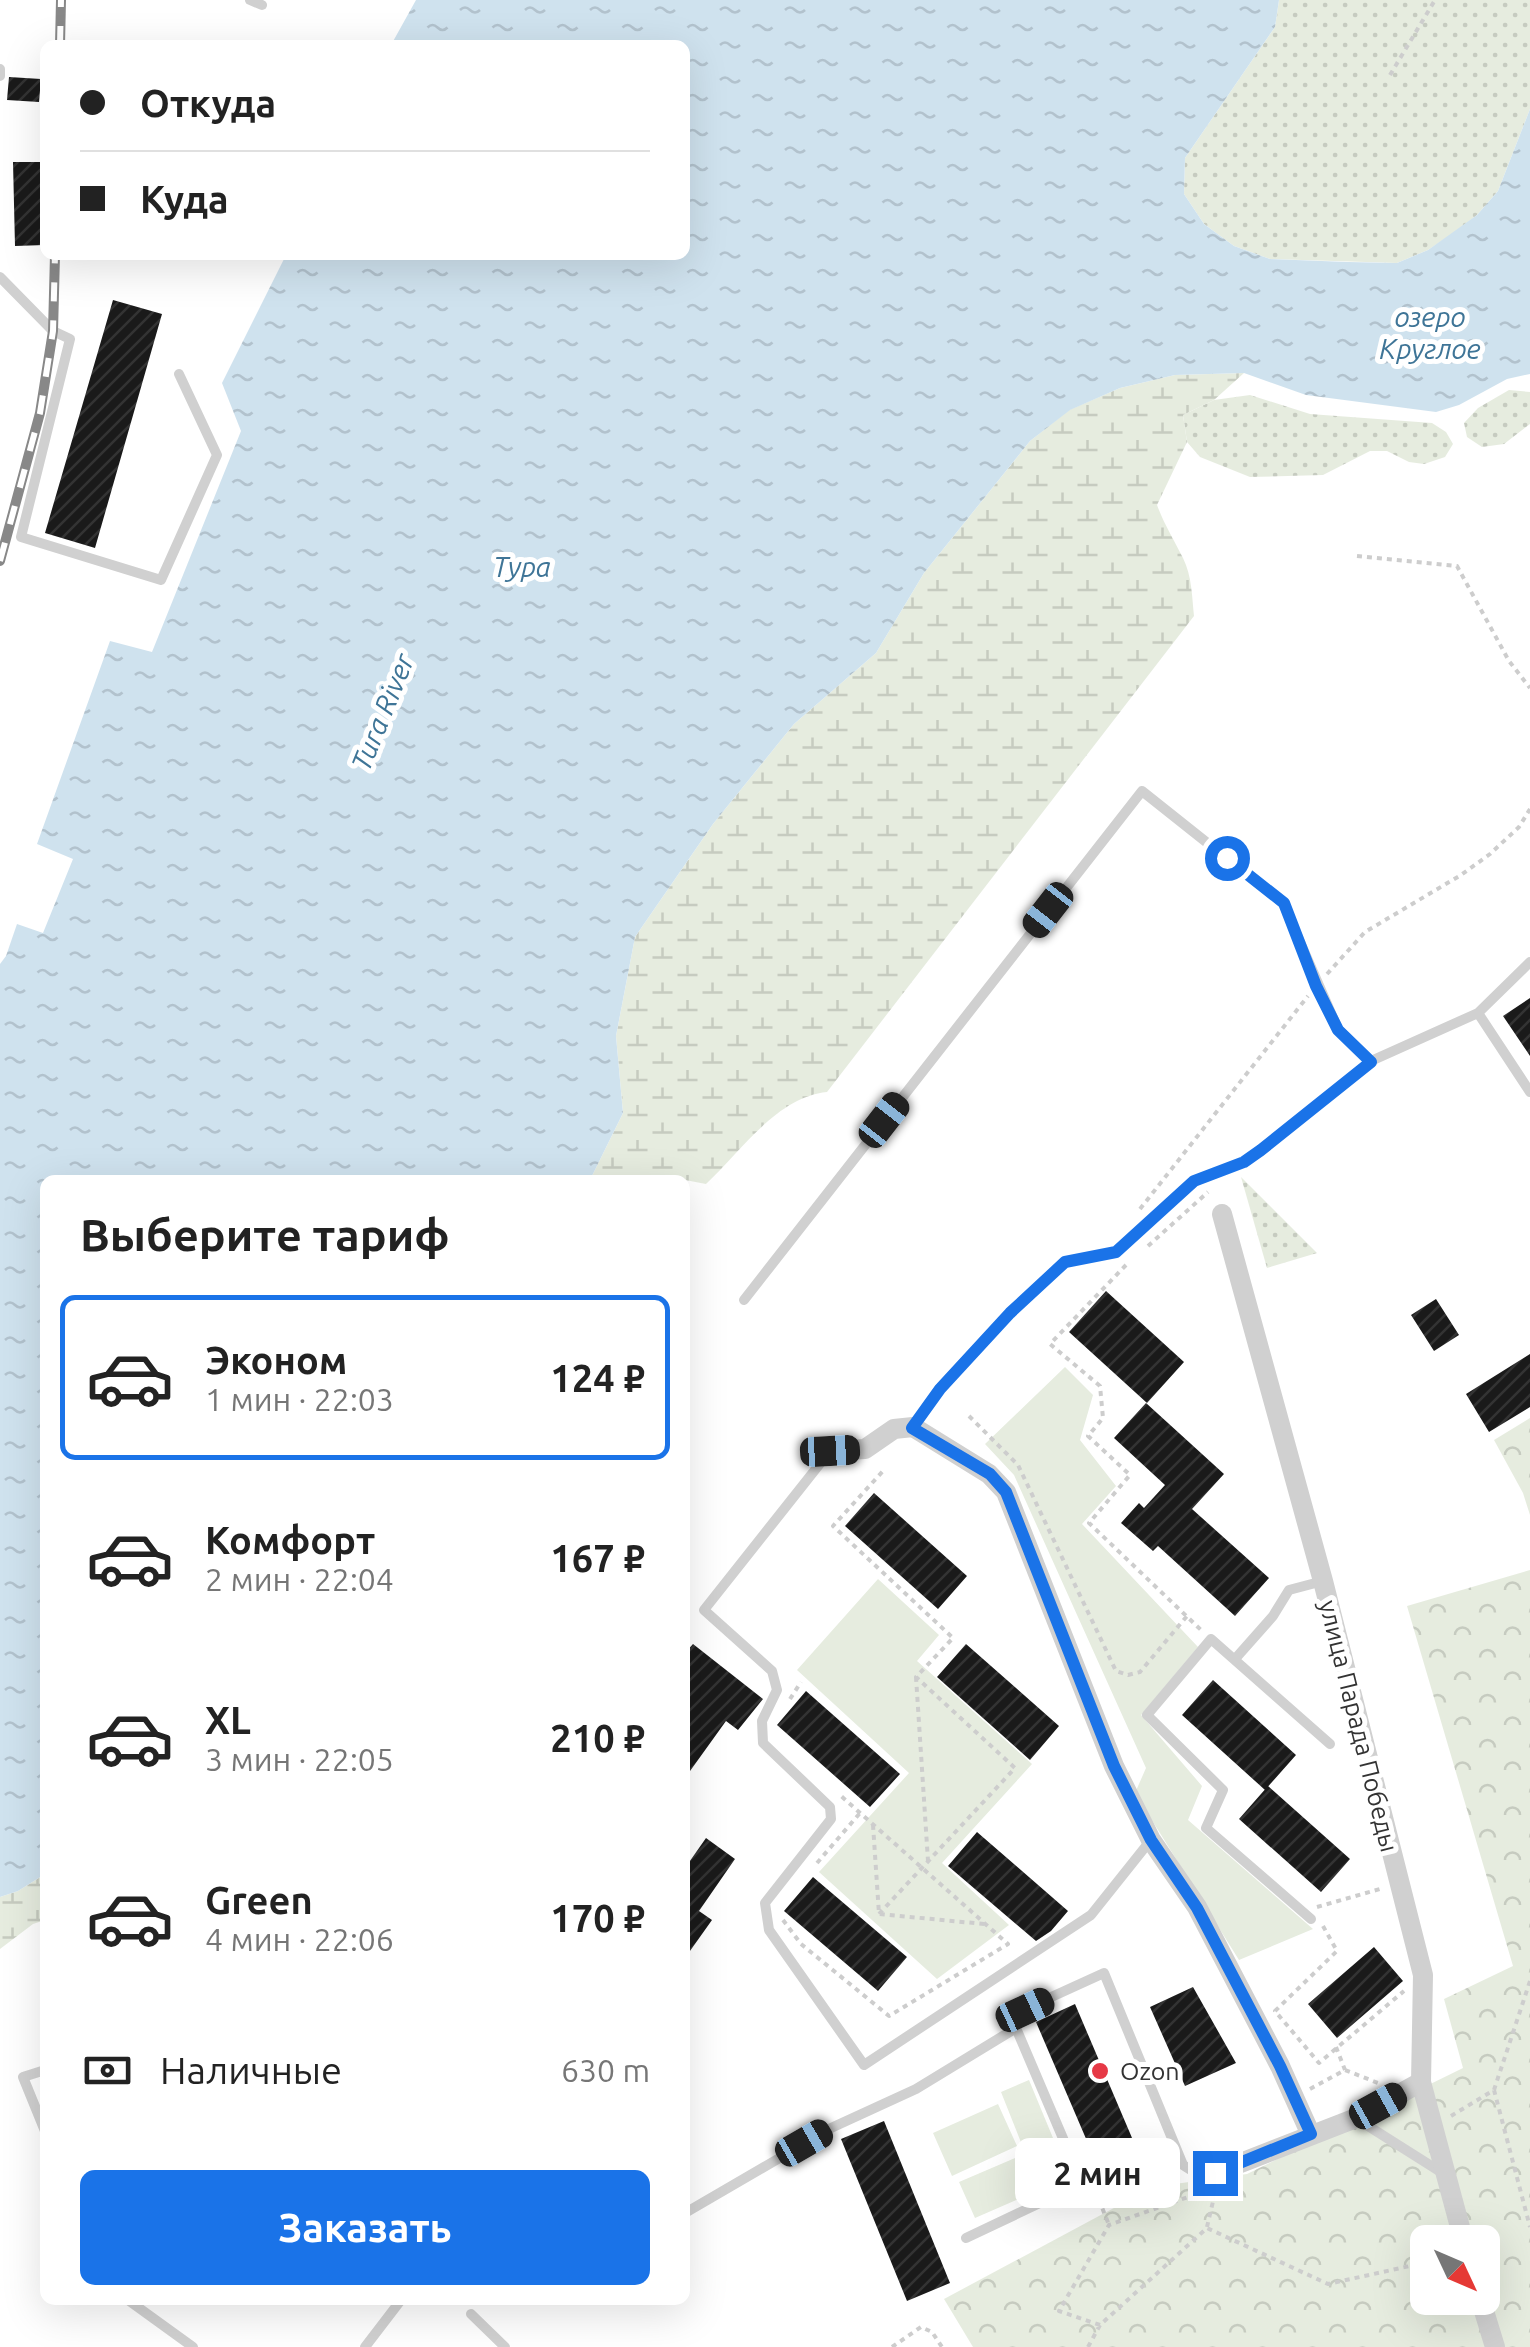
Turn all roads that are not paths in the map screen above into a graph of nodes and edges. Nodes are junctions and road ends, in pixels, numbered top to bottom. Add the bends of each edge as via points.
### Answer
1 (250, 0) edge
2 (262, 6) dead end
3 (0, 276) edge
4 (180, 374) dead end
5 (1530, 962) edge
6 (1478, 1013) junction
7 (1371, 1062) junction
8 (1530, 1092) edge
9 (1222, 1214) dead end
10 (744, 1300) dead end
11 (912, 1428) junction
12 (830, 1451) joint
13 (1323, 1580) junction
14 (1235, 1659) junction
15 (1330, 1744) dead end
16 (1151, 1840) junction
17 (1315, 1916) road end
18 (1016, 2028) junction
19 (40, 2071) edge
20 (1420, 2082) junction
21 (1356, 2118) junction
22 (40, 2119) edge
23 (1311, 2134) junction
24 (1215, 2173) joint
25 (1444, 2174) junction
26 (690, 2209) edge
27 (1459, 2225) edge
28 (966, 2238) dead end
29 (135, 2305) edge
30 (397, 2305) edge
31 (471, 2314) dead end
32 (1485, 2315) edge
33 (193, 2347) edge
34 (365, 2347) edge
35 (505, 2347) edge
36 (1495, 2347) edge

1 - 2 lane
3 - 4 lane via 70,339 21,538 160,580 217,455
5 - 6 lane
6 - 7 lane
6 - 8 lane
7 - 10 lane via 1338,1030 1284,903 1142,791
7 - 11 lane via 1253,1156 1194,1181 1116,1252 1065,1262 1010,1313
9 - 13 street, улица Парада Победы
11 - 12 street via 894,1429 865,1449
11 - 16 street via 990,1474 1006,1492 1114,1766
12 - 16 lane via 704,1610 772,1671 776,1690 762,1721 763,1742 830,1807 831,1819 765,1903 769,1930 864,2065 1091,1914
13 - 14 lane via 1289,1590
13 - 20 street, улица Парада Победы via 1423,1975
14 - 15 lane
14 - 17 lane via 1211,1639 1147,1716 1223,1790 1206,1828
16 - 23 street via 1197,1908
18 - 24 lane via 1025,2010 1104,1974 1183,2165
18 - 26 lane via 916,2090 831,2128
18 - 28 lane via 1082,2183
19 - 22 lane via 23,2076
20 - 21 street
20 - 25 street, улица Парада Победы
21 - 23 street
21 - 25 lane
23 - 24 street
25 - 27 street, улица Парада Победы
29 - 33 lane
30 - 34 lane
31 - 35 lane
32 - 36 street

